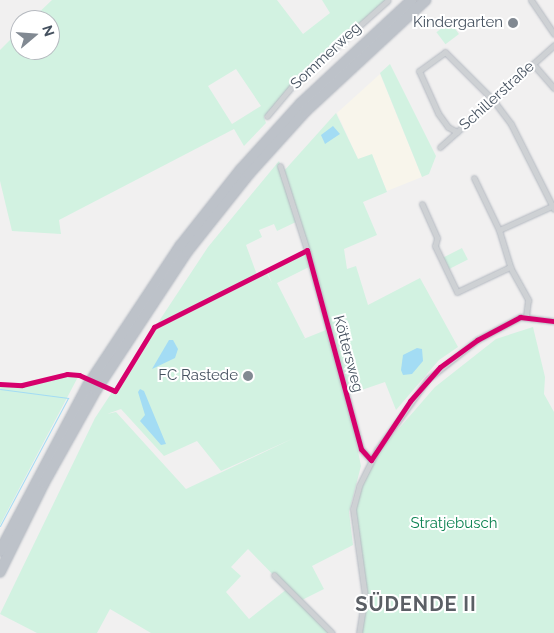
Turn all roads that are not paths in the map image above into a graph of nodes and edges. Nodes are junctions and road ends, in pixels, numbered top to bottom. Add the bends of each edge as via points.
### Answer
1 (388, 0) edge
2 (412, 0) edge
3 (426, 0) edge
4 (531, 0) edge
5 (554, 34) edge
6 (554, 45) edge
7 (533, 64) junction
8 (554, 88) edge
9 (493, 100) junction
10 (267, 116) dead end
11 (457, 132) junction
12 (440, 147) dead end
13 (280, 166) dead end
14 (474, 178) dead end
15 (422, 204) dead end
16 (554, 207) edge
17 (498, 230) junction
18 (510, 268) junction
19 (526, 317) junction
20 (554, 321) edge
21 (371, 460) junction
22 (0, 551) edge
23 (0, 572) edge
24 (274, 575) dead end
25 (332, 633) edge
26 (359, 633) edge

1 - 10 street, Sommerweg via 300,78
2 - 22 highway via 301,103 241,169 180,246 84,393
3 - 23 highway via 306,110 249,174 187,252 96,390 44,483
4 - 5 street
6 - 7 street, Schillerstraße
7 - 8 street
7 - 9 street, Schillerstraße
9 - 11 street, Schillerstraße
9 - 11 street via 446,52 422,66 420,74 438,112 448,127
9 - 16 street via 511,124
11 - 12 street, Schillerstraße
13 - 21 street, Köttersweg via 361,449
14 - 17 street
15 - 18 street via 437,238 435,246 458,292
16 - 17 street
17 - 18 street
18 - 19 street via 528,300
19 - 20 street
19 - 21 street via 506,323 440,367 410,401
21 - 26 street via 359,486 354,509 365,596
24 - 25 street

